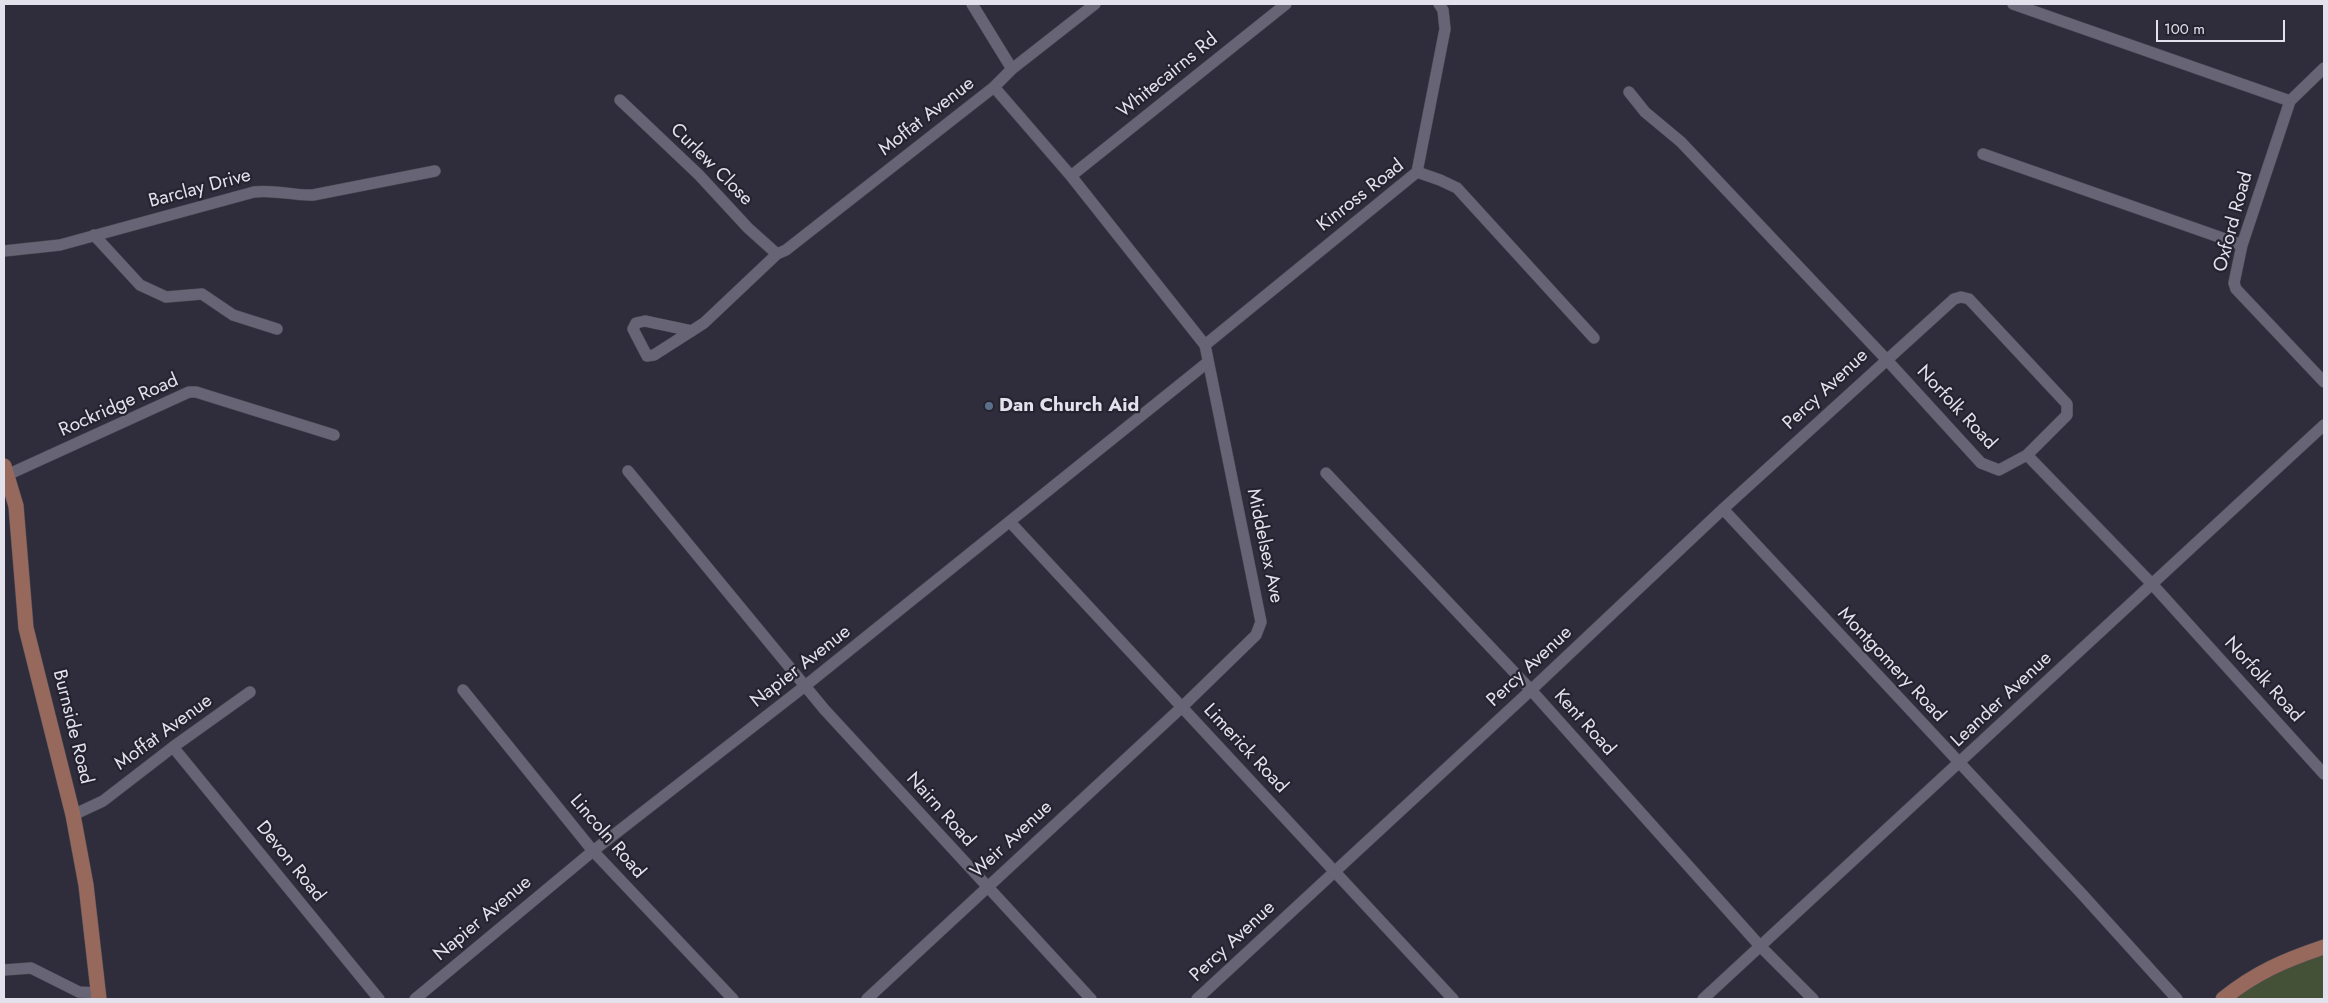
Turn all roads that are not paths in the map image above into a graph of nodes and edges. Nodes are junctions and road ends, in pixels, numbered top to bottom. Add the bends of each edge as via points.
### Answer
1 (972, 4) edge
2 (1095, 4) edge
3 (1286, 4) edge
4 (1438, 4) edge
5 (2013, 4) edge
6 (2040, 8) edge
7 (2324, 68) edge
8 (1012, 69) junction
9 (994, 87) junction
10 (1629, 92) dead end
11 (620, 100) dead end
12 (2290, 101) junction
13 (1983, 154) dead end
14 (435, 171) dead end
15 (1418, 172) junction
16 (1071, 176) junction
17 (94, 235) junction
18 (2242, 245) junction
19 (4, 251) edge
20 (778, 254) junction
21 (277, 329) dead end
22 (692, 331) junction
23 (1594, 338) dead end
24 (1205, 345) junction
25 (1886, 359) junction
26 (1208, 362) junction
27 (2324, 382) edge
28 (2324, 425) edge
29 (334, 435) dead end
30 (2027, 455) junction
31 (6, 471) edge
32 (628, 471) dead end
33 (1326, 473) dead end
34 (1723, 509) junction
35 (1010, 522) junction
36 (2152, 584) junction
37 (805, 686) junction
38 (463, 690) dead end
39 (1531, 690) junction
40 (250, 692) dead end
41 (1182, 707) junction
42 (173, 747) junction
43 (1960, 763) junction
44 (2324, 774) edge
45 (73, 815) junction
46 (593, 851) junction
47 (1335, 870) junction
48 (987, 887) junction
49 (1760, 946) junction
50 (2324, 947) edge
51 (4, 970) edge
52 (98, 996) edge
53 (379, 999) edge
54 (415, 999) edge
55 (733, 999) edge
56 (867, 999) edge
57 (1091, 999) edge
58 (1197, 999) edge
59 (1454, 999) edge
60 (1703, 999) edge
61 (1813, 999) edge
62 (2177, 999) edge
63 (2223, 999) edge

1 - 8 street
2 - 8 street, Moffat Avenue
3 - 16 street, Whitecairns Rd
4 - 15 street via 1443,10 1445,29
5 - 6 street
6 - 12 street
7 - 12 street, Oxford Road
8 - 9 street, Moffat Avenue
9 - 16 street
9 - 20 street, Moffat Avenue
10 - 25 street, Norfolk Road via 1645,112 1688,149
11 - 20 street, Curlew Close
12 - 18 street, Oxford Road
13 - 18 street
14 - 17 street, Barclay Drive via 313,195 254,192
15 - 23 street, Kinross Road via 1457,188
15 - 24 street, Kinross Road
16 - 24 street
17 - 19 street, Barclay Drive via 60,245
17 - 21 street via 136,282 163,297 200,293 232,315
18 - 27 street, Oxford Road via 2234,276 2236,289
20 - 22 street, Moffat Avenue
22 - 22 street, Moffat Avenue via 648,356 633,329 636,323 644,320
24 - 26 street, Middelsex Ave
25 - 30 street, Norfolk Road via 1981,463 1999,470
25 - 30 street, Percy Avenue via 1954,299 1969,299 2067,404 2067,415
25 - 34 street, Percy Avenue
26 - 35 street, Napier Avenue
26 - 41 street, Middelsex Ave via 1261,622 1256,634
28 - 36 street, Leander Avenue
29 - 31 street, Rockridge Road via 189,392
30 - 36 street, Norfolk Road
31 - 45 main road, Burnside Road via 18,523 26,628
32 - 37 street, Nairn Road
33 - 39 street, Kent Road
34 - 39 street, Percy Avenue
34 - 43 street, Montgomery Road
35 - 37 street, Napier Avenue
35 - 41 street, Limerick Road
36 - 43 street, Leander Avenue
36 - 44 street, Norfolk Road
37 - 46 street, Napier Avenue
37 - 48 street, Nairn Road
38 - 46 street, Lincoln Road
39 - 47 street, Percy Avenue
39 - 49 street, Kent Road
40 - 42 street, Moffat Avenue
41 - 47 street, Limerick Road
41 - 48 street, Weir Avenue
42 - 45 street, Moffat Avenue via 103,801
42 - 53 street, Devon Road
43 - 49 street, Leander Avenue
43 - 62 street, Montgomery Road
45 - 52 main road, Burnside Road via 86,885
46 - 54 street, Napier Avenue
46 - 55 street, Lincoln Road
47 - 58 street, Percy Avenue
47 - 59 street, Limerick Road
48 - 56 street, Weir Avenue
48 - 57 street, Nairn Road
49 - 60 street, Leander Avenue
49 - 61 street, Kent Road
50 - 63 main road via 2285,959 2250,978
51 - 52 street via 31,968 79,992

